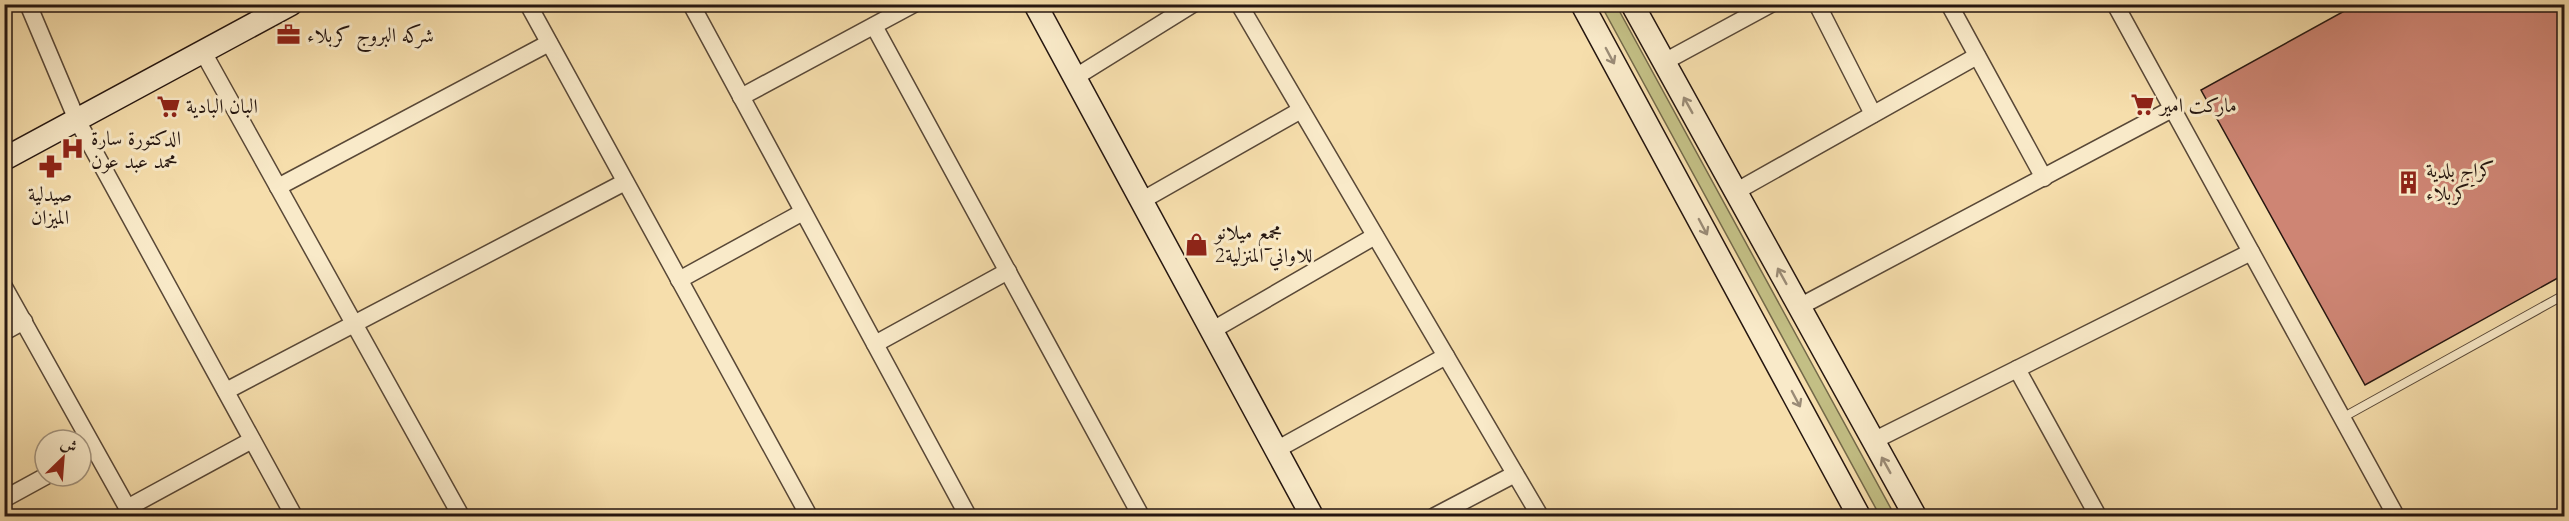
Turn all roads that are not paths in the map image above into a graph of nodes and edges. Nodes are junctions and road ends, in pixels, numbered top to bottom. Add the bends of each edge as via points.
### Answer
1 (28, 4) edge
2 (291, 4) edge
3 (528, 4) edge
4 (691, 4) edge
5 (914, 4) edge
6 (1035, 4) edge
7 (1193, 4) edge
8 (1239, 4) edge
9 (1582, 4) edge
10 (1632, 4) edge
11 (1771, 4) edge
12 (1817, 4) edge
13 (1949, 4) edge
14 (2115, 4) edge
15 (874, 26) junction
16 (549, 43) junction
17 (202, 52) junction
18 (1977, 56) junction
19 (1664, 62) junction
20 (1074, 78) junction
21 (741, 97) junction
22 (2172, 109) junction
23 (1301, 110) junction
24 (1873, 114) junction
25 (77, 120) junction
26 (4, 159) edge
27 (2044, 178) junction
28 (625, 182) junction
29 (278, 187) junction
30 (1735, 192) junction
31 (1141, 201) junction
32 (803, 212) junction
33 (1375, 236) junction
34 (2251, 252) junction
35 (1008, 271) junction
36 (679, 280) junction
37 (4, 287) edge
38 (2565, 296) edge
39 (1798, 307) junction
40 (24, 321) junction
41 (354, 324) junction
42 (1211, 331) junction
43 (4, 332) edge
44 (875, 344) junction
45 (1446, 356) junction
46 (2017, 369) junction
47 (226, 391) junction
48 (2342, 418) junction
49 (76, 428) edge
50 (252, 440) junction
51 (1873, 441) junction
52 (1276, 450) junction
53 (93, 460) edge
54 (1515, 474) junction
55 (33, 483) edge
56 (4, 499) edge
57 (129, 512) edge
58 (1136, 515) edge
59 (2392, 515) edge
60 (294, 516) edge
61 (461, 516) edge
62 (809, 516) edge
63 (968, 516) edge
64 (1312, 516) edge
65 (1436, 516) edge
66 (1540, 516) edge
67 (1860, 516) edge
68 (1915, 516) edge
69 (2098, 516) edge

1 - 25 street
2 - 17 main road
3 - 16 street
4 - 21 street
5 - 15 street
6 - 20 main road
7 - 20 street
8 - 23 street
9 -> 67 main road
10 - 19 main road
11 - 19 street
12 - 24 street
13 - 18 street
14 - 22 street
15 - 21 street
15 - 35 street
16 - 28 street
16 - 29 street
17 - 25 main road
17 - 29 street
18 - 24 street
18 - 27 street
30 -> 19 main road
20 - 31 main road
21 - 32 street
22 - 27 street
22 - 34 street
23 - 31 street
23 - 33 street
24 - 30 street
25 - 26 main road
25 - 47 street
27 - 39 street
28 - 36 street
28 - 41 street
29 - 41 street
39 -> 30 main road
31 - 42 main road
32 - 36 street
32 - 44 street
33 - 42 street
33 - 45 street
34 - 46 street
34 - 48 street
35 - 44 street
35 - 58 street
36 - 62 street
37 - 40 street
38 - 48 lane
39 - 51 main road
40 - 43 street
40 - 49 street
41 - 47 street
41 - 61 street
42 - 52 main road
44 - 63 street
45 - 52 street
45 - 54 street
46 - 51 street
46 - 69 street
47 - 50 street
48 - 59 street
50 - 57 street
50 - 60 street
68 -> 51 main road
52 - 64 main road
53 - 57 street
54 - 65 street
54 - 66 street
55 - 56 street

